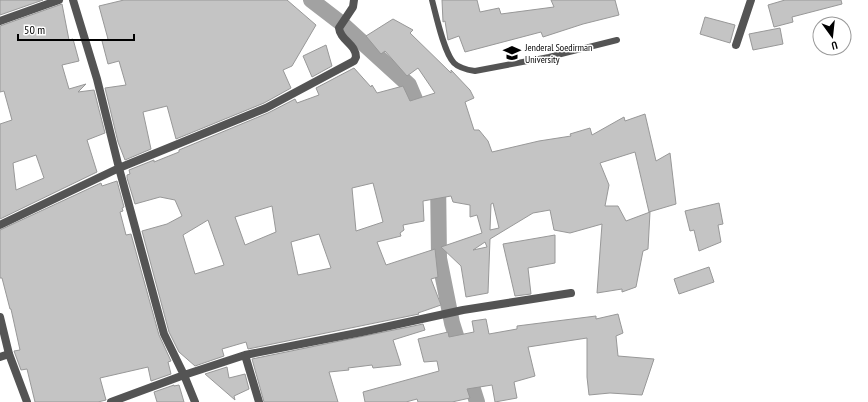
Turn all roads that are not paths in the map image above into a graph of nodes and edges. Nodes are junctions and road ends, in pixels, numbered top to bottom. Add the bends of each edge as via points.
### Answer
1 (59, 0) edge
2 (73, 0) edge
3 (354, 0) edge
4 (432, 0) edge
5 (751, 0) edge
6 (0, 21) edge
7 (617, 40) dead end
8 (736, 45) dead end
9 (119, 168) junction
10 (0, 225) edge
11 (571, 293) dead end
12 (0, 317) edge
13 (9, 354) junction
14 (245, 354) junction
15 (0, 357) edge
16 (184, 375) junction
17 (27, 402) edge
18 (110, 402) edge
19 (195, 402) edge
20 (259, 402) edge

1 - 6 street
2 - 9 street via 97,79
3 - 9 street via 353,7 339,28 341,34 355,48 354,61 266,108
4 - 7 lane via 447,53 454,64 475,71 549,57
5 - 8 street
9 - 10 street
9 - 16 street via 164,334
11 - 14 street via 462,310
12 - 13 street
13 - 15 street
13 - 17 street
14 - 16 street
14 - 20 street
16 - 18 street
16 - 19 street

